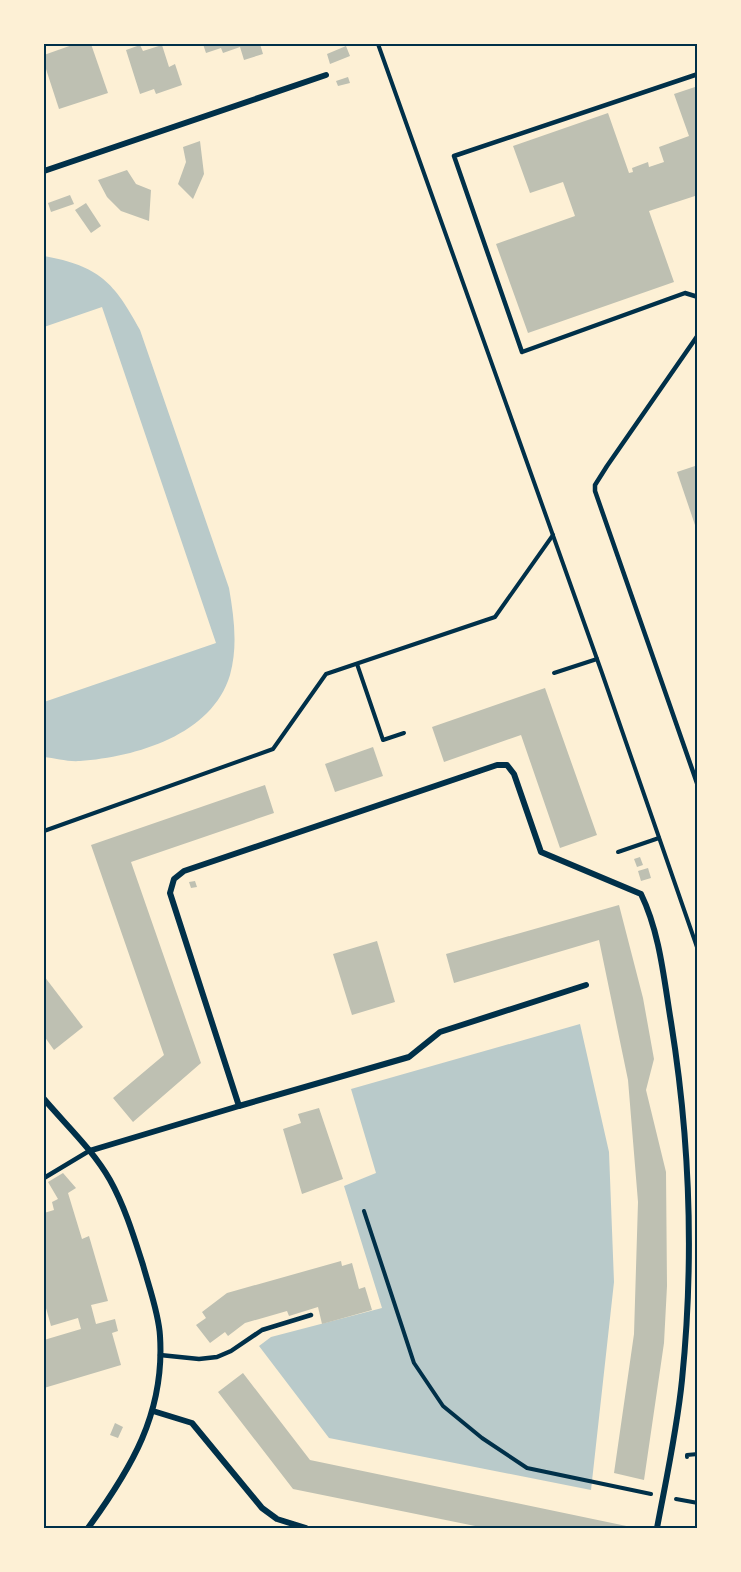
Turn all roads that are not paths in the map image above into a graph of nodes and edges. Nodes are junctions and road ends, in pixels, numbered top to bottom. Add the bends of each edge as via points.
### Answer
1 (698, 74) edge
2 (326, 75) dead end
3 (44, 171) edge
4 (698, 297) edge
5 (698, 335) edge
6 (698, 786) edge
7 (586, 985) dead end
8 (44, 1099) edge
9 (239, 1106) junction
10 (89, 1151) junction
11 (44, 1178) edge
12 (311, 1315) dead end
13 (160, 1355) junction
14 (153, 1411) junction
15 (88, 1528) edge
16 (306, 1528) edge
17 (657, 1528) edge

1 - 4 lane via 454,156 522,352 686,294
2 - 3 street
5 - 6 lane via 595,484
7 - 9 street via 440,1032 409,1057
8 - 10 street
9 - 10 street
9 - 17 street via 170,893 174,879 184,871 488,768 507,765 514,774 541,852 641,894 663,971 682,1090 690,1233 682,1381
10 - 11 lane
10 - 13 street via 110,1180 131,1227 160,1334
12 - 13 lane via 262,1330 217,1357
13 - 14 street
14 - 15 street via 132,1464
14 - 16 street via 192,1423 262,1508 286,1523

